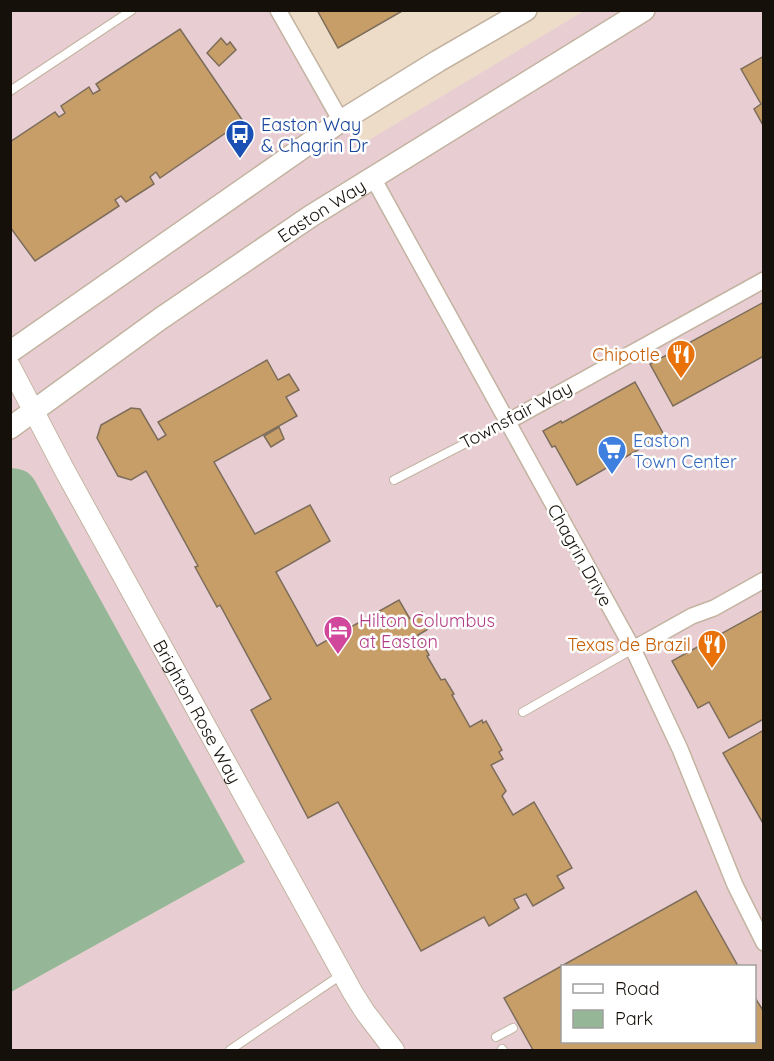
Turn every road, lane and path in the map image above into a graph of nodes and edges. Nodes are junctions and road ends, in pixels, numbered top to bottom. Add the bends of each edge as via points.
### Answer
1 (132, 10) edge
2 (278, 10) edge
3 (526, 10) edge
4 (644, 10) edge
5 (10, 91) edge
6 (341, 121) junction
7 (373, 178) junction
8 (764, 280) edge
9 (10, 352) edge
10 (10, 366) edge
11 (33, 412) junction
12 (507, 422) junction
13 (10, 428) edge
14 (394, 480) dead end
15 (764, 580) edge
16 (633, 649) junction
17 (523, 712) dead end
18 (764, 943) edge
19 (342, 974) junction
20 (513, 1028) dead end
21 (496, 1037) dead end
22 (230, 1050) edge
23 (394, 1050) edge

1 - 5 lane
2 - 6 street
3 - 6 main road
4 - 7 main road, Easton Way
6 - 9 main road
7 - 11 main road, Easton Way via 169,313
7 - 12 street, Chagrin Drive
8 - 12 street, Townsfair Way
10 - 11 street, Brighton Rose Way
11 - 13 main road, Easton Way
11 - 19 street, Brighton Rose Way
12 - 14 lane, Townsfair Way
12 - 16 street, Chagrin Drive
15 - 16 street
16 - 17 lane
16 - 18 street, Chagrin Drive
19 - 22 lane
19 - 23 street, Brighton Rose Way via 364,1012
20 - 21 lane

